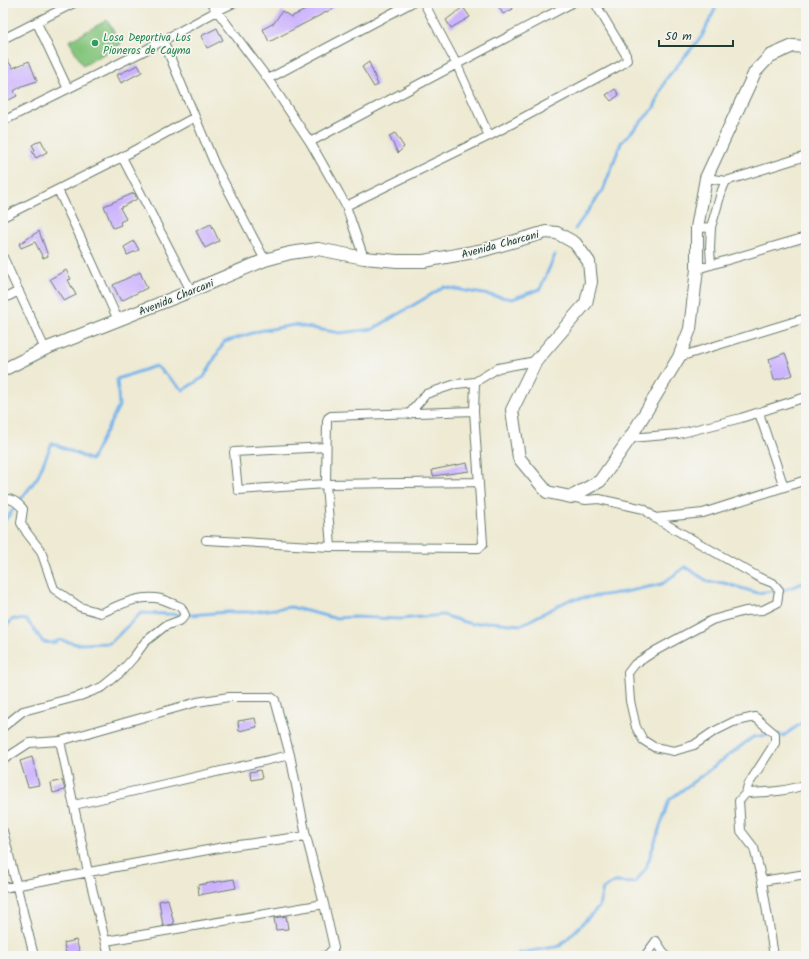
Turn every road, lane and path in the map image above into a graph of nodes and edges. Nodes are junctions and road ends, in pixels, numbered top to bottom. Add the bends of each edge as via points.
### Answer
1 (74, 3) edge
2 (211, 3) edge
3 (234, 3) edge
4 (411, 3) edge
5 (424, 3) edge
6 (572, 3) edge
7 (595, 3) edge
8 (217, 11) junction
9 (37, 22) junction
10 (3, 39) edge
11 (163, 40) junction
12 (806, 47) edge
13 (457, 65) junction
14 (268, 79) junction
15 (68, 89) junction
16 (195, 117) junction
17 (3, 121) edge
18 (489, 136) junction
19 (310, 142) junction
20 (806, 156) edge
21 (122, 157) junction
22 (706, 178) junction
23 (726, 181) junction
24 (58, 190) junction
25 (346, 206) junction
26 (3, 216) edge
27 (711, 227) junction
28 (697, 228) junction
29 (806, 237) edge
30 (3, 257) edge
31 (364, 258) junction
32 (265, 260) junction
33 (711, 264) junction
34 (697, 269) junction
35 (19, 291) junction
36 (190, 291) junction
37 (3, 299) edge
38 (806, 318) edge
39 (118, 320) junction
40 (45, 349) junction
41 (679, 357) junction
42 (536, 361) junction
43 (3, 370) edge
44 (475, 382) junction
45 (806, 398) edge
46 (474, 411) junction
47 (759, 413) junction
48 (409, 414) junction
49 (630, 438) junction
50 (326, 447) junction
51 (806, 480) edge
52 (479, 482) junction
53 (326, 484) junction
54 (784, 487) junction
55 (571, 497) junction
56 (3, 499) edge
57 (654, 518) junction
58 (206, 540) dead end
59 (331, 547) junction
60 (3, 727) edge
61 (60, 741) junction
62 (290, 756) junction
63 (3, 760) edge
64 (806, 784) edge
65 (746, 793) junction
66 (74, 805) junction
67 (3, 831) edge
68 (306, 836) junction
69 (88, 872) junction
70 (806, 874) edge
71 (762, 881) junction
72 (16, 886) junction
73 (3, 888) edge
74 (324, 904) junction
75 (106, 941) junction
76 (34, 956) edge
77 (109, 956) edge
78 (323, 956) edge
79 (645, 956) edge
80 (666, 956) edge
81 (774, 956) edge

1 - 9 street
2 - 8 street
3 - 8 street
4 - 14 street
5 - 13 street
6 - 13 street
7 - 18 street via 627,60
8 - 11 street
8 - 14 street
9 - 10 street
9 - 15 street
11 - 15 street
11 - 16 street
12 - 22 main road via 793,46 770,56 755,72
13 - 18 street
13 - 19 street
14 - 19 street
15 - 17 street
16 - 21 street
16 - 32 street via 215,165
18 - 25 street
19 - 25 street
20 - 23 street
21 - 24 street
21 - 36 street
22 - 23 street
22 - 28 main road
23 - 27 street
24 - 26 street
24 - 39 street
25 - 31 street
27 - 28 street
27 - 33 street
28 - 34 main road
29 - 33 street
30 - 35 street
31 - 32 main road, Avenida Charcani via 318,249
31 - 42 main road, Avenida Charcani via 424,261 484,250 546,232 557,233 575,243 589,262 591,282 586,303
32 - 36 main road, Avenida Charcani
33 - 34 street
34 - 41 main road via 690,329
35 - 37 street
35 - 40 street
36 - 39 main road, Avenida Charcani
38 - 41 street
39 - 40 main road, Avenida Charcani
40 - 43 main road, Avenida Charcani
41 - 49 main road
42 - 44 street via 498,368
42 - 55 main road, Avenida Charcani via 512,410 519,458 547,492
44 - 46 street
44 - 48 street via 456,384 426,394
45 - 47 street
46 - 48 street
46 - 52 street
47 - 49 street via 678,434
47 - 54 street
48 - 50 street via 331,416 327,421
49 - 55 main road via 600,482
50 - 53 street
50 - 53 street via 234,452 238,490
51 - 54 street
52 - 53 street
52 - 59 street via 483,544 479,548
53 - 59 street
54 - 57 street via 703,513
55 - 57 street via 599,499 644,509
56 - 60 street via 9,498 18,502 23,509 21,523 41,551 54,589 64,597 80,607 101,613 130,600 146,597 161,599 181,607 185,614 182,620 165,626 145,642 120,673 103,687 23,712
57 - 65 street via 773,583 779,590 777,603 763,610 745,611 712,620 655,650 635,664 628,673 630,701 636,727 643,740 654,747 674,751 694,745 733,722 756,717 775,734 775,743 748,785
58 - 59 street
61 - 62 street via 197,702 266,697 275,700
61 - 63 street via 29,742
61 - 66 street
62 - 66 street
62 - 68 street
64 - 65 street via 772,792
65 - 71 street via 739,801 741,831 754,848
66 - 69 street
67 - 72 street
68 - 69 street via 224,847
68 - 74 street
69 - 72 street
69 - 75 street
70 - 71 street
71 - 81 street
72 - 73 street
72 - 76 street
74 - 75 street
74 - 78 street via 334,948
75 - 77 street
79 - 80 street via 656,941

